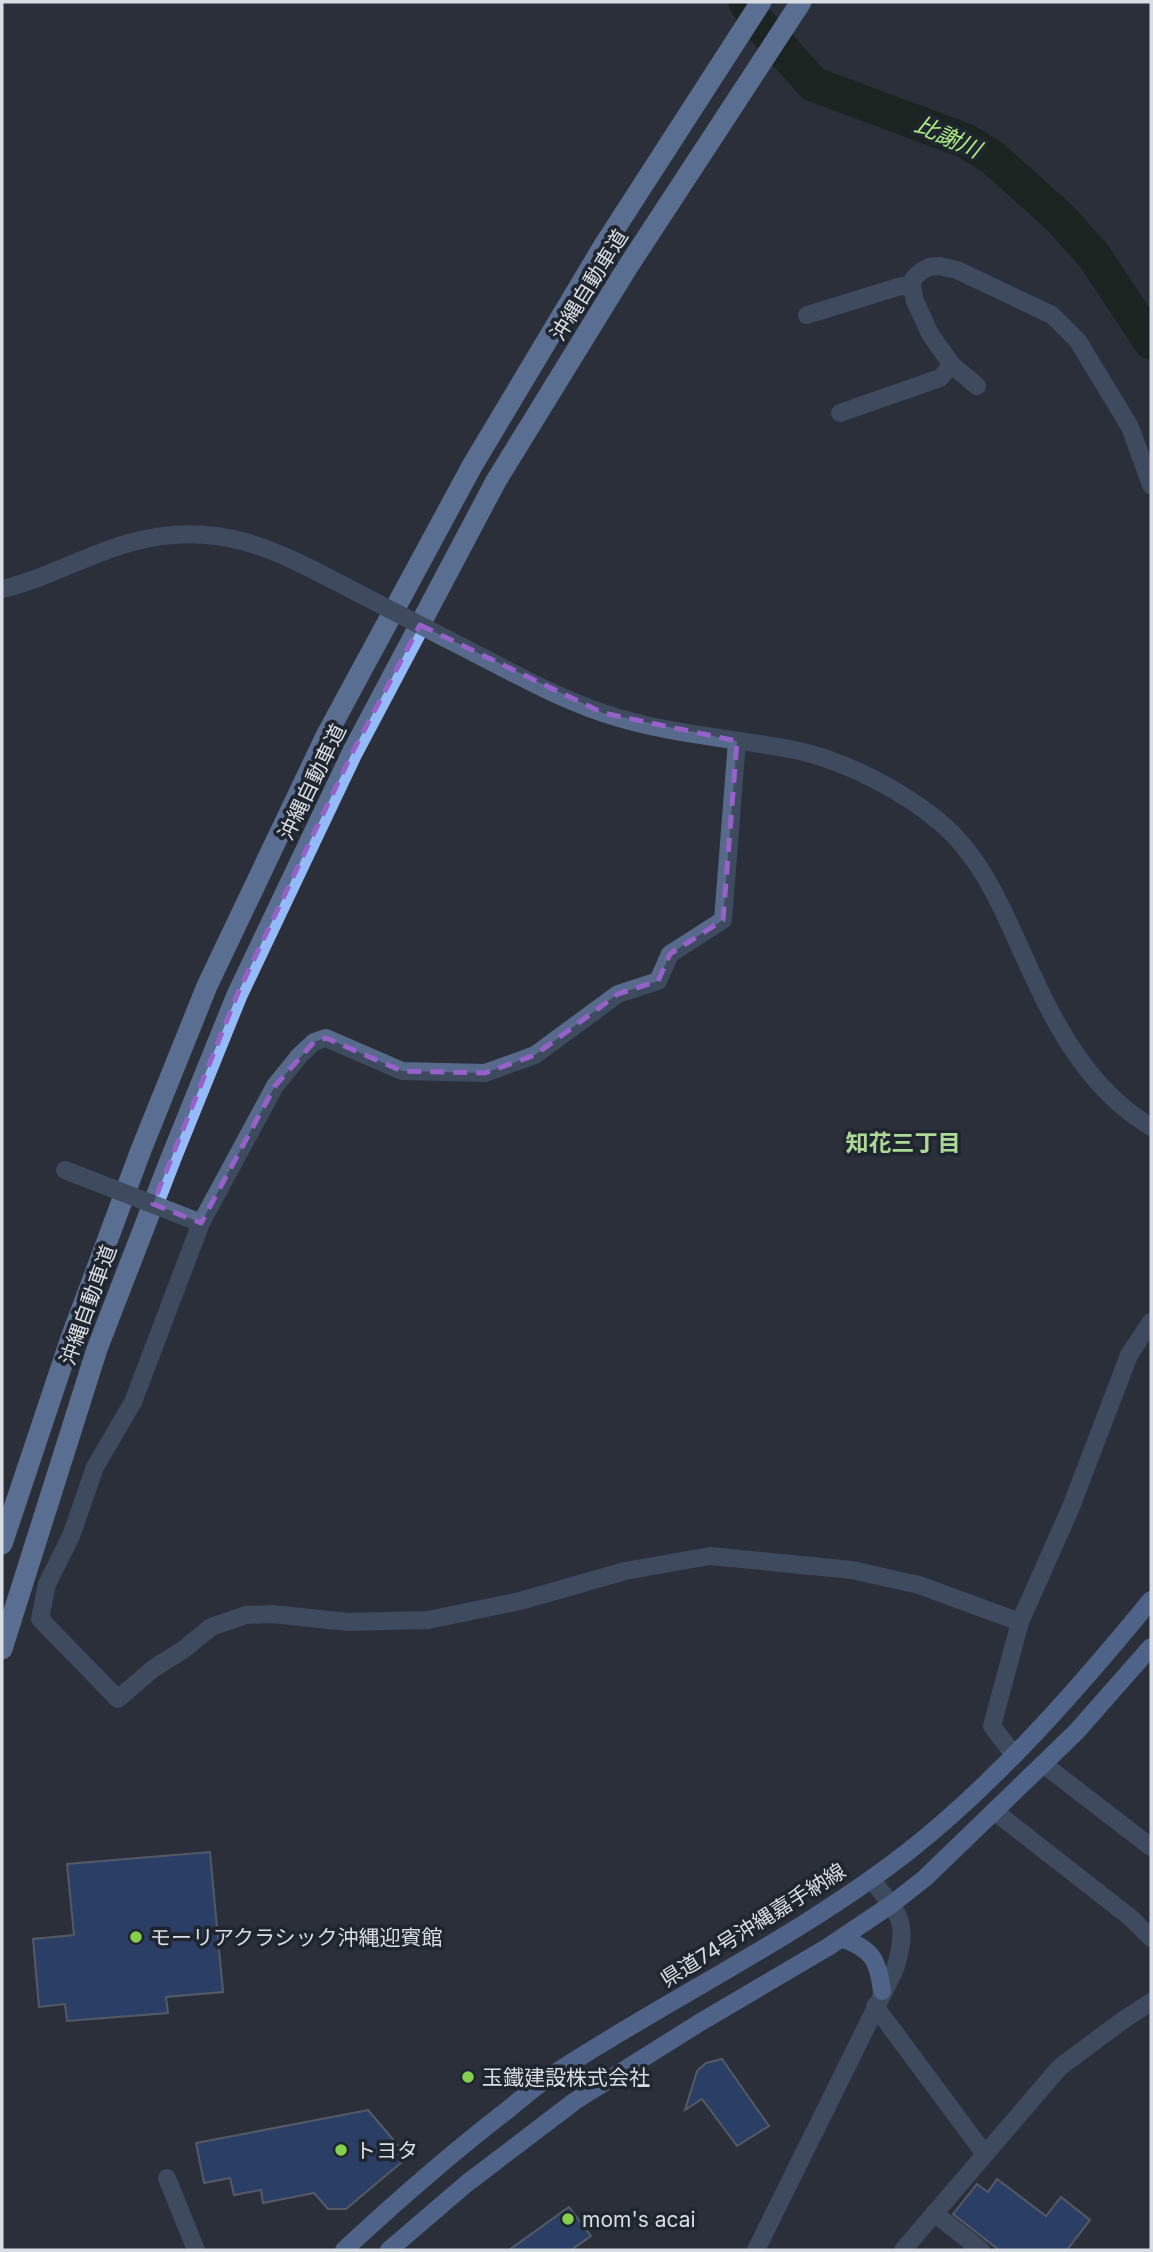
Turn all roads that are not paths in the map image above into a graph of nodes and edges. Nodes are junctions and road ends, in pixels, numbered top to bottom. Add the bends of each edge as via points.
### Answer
1 (761, 2) edge
2 (801, 2) edge
3 (912, 287) junction
4 (807, 315) dead end
5 (952, 365) junction
6 (977, 386) dead end
7 (841, 413) dead end
8 (1151, 485) edge
9 (2, 589) edge
10 (737, 741) junction
11 (1151, 1127) edge
12 (65, 1170) dead end
13 (201, 1223) junction
14 (1151, 1322) edge
15 (2, 1544) edge
16 (1151, 1600) edge
17 (1020, 1622) junction
18 (1151, 1647) edge
19 (2, 1649) edge
20 (1014, 1755) junction
21 (1044, 1764) junction
22 (994, 1811) junction
23 (1151, 1847) edge
24 (871, 1879) junction
25 (891, 1904) junction
26 (841, 1938) junction
27 (1151, 1938) edge
28 (879, 1998) junction
29 (1151, 2003) edge
30 (984, 2153) junction
31 (167, 2178) dead end
32 (934, 2213) junction
33 (195, 2250) edge
34 (344, 2250) edge
35 (389, 2250) edge
36 (756, 2250) edge
37 (902, 2250) edge
38 (981, 2250) edge

1 - 15 highway, 沖縄自動車道 via 603,247 472,466 326,736 207,986 141,1150
2 - 19 highway, 沖縄自動車道 via 627,268 496,481 352,753 249,971 171,1158 97,1349
3 - 4 street via 901,286
3 - 5 street via 930,334
3 - 8 street via 920,271 939,266 1052,315 1078,341 1130,427
5 - 6 street
5 - 7 street via 940,378
9 - 10 street, bridge via 162,536 204,534 239,539 281,553 603,713
10 - 11 street via 798,751 853,770 902,794 942,823 971,853 996,894 1073,1053 1102,1089
10 - 13 street via 723,920 670,954 658,981 618,994 535,1055 485,1073 402,1071 326,1038 314,1042 275,1086
12 - 13 street, bridge
13 - 17 street via 133,1402 95,1467 71,1536 47,1584 40,1619 118,1699 211,1626 246,1615 348,1622 428,1620 520,1601 625,1571 710,1556 852,1570 919,1585
14 - 17 street via 1129,1355 1071,1507
16 - 20 main road, 県道74号沖縄嘉手納線
17 - 20 street via 992,1726
18 - 21 main road
20 - 24 main road, 県道74号沖縄嘉手納線 via 967,1801
21 - 22 main road
21 - 23 street
22 - 25 main road
22 - 27 street
24 - 25 street
24 - 34 main road, 県道74号沖縄嘉手納線 via 552,2075 475,2135
25 - 26 main road
25 - 28 street via 902,1922 903,1943
26 - 28 main road via 861,1945 879,1968
26 - 35 main road via 575,2101
28 - 30 street
28 - 36 street
29 - 30 street via 1060,2067
30 - 32 street
31 - 33 street
32 - 37 street
32 - 38 street

